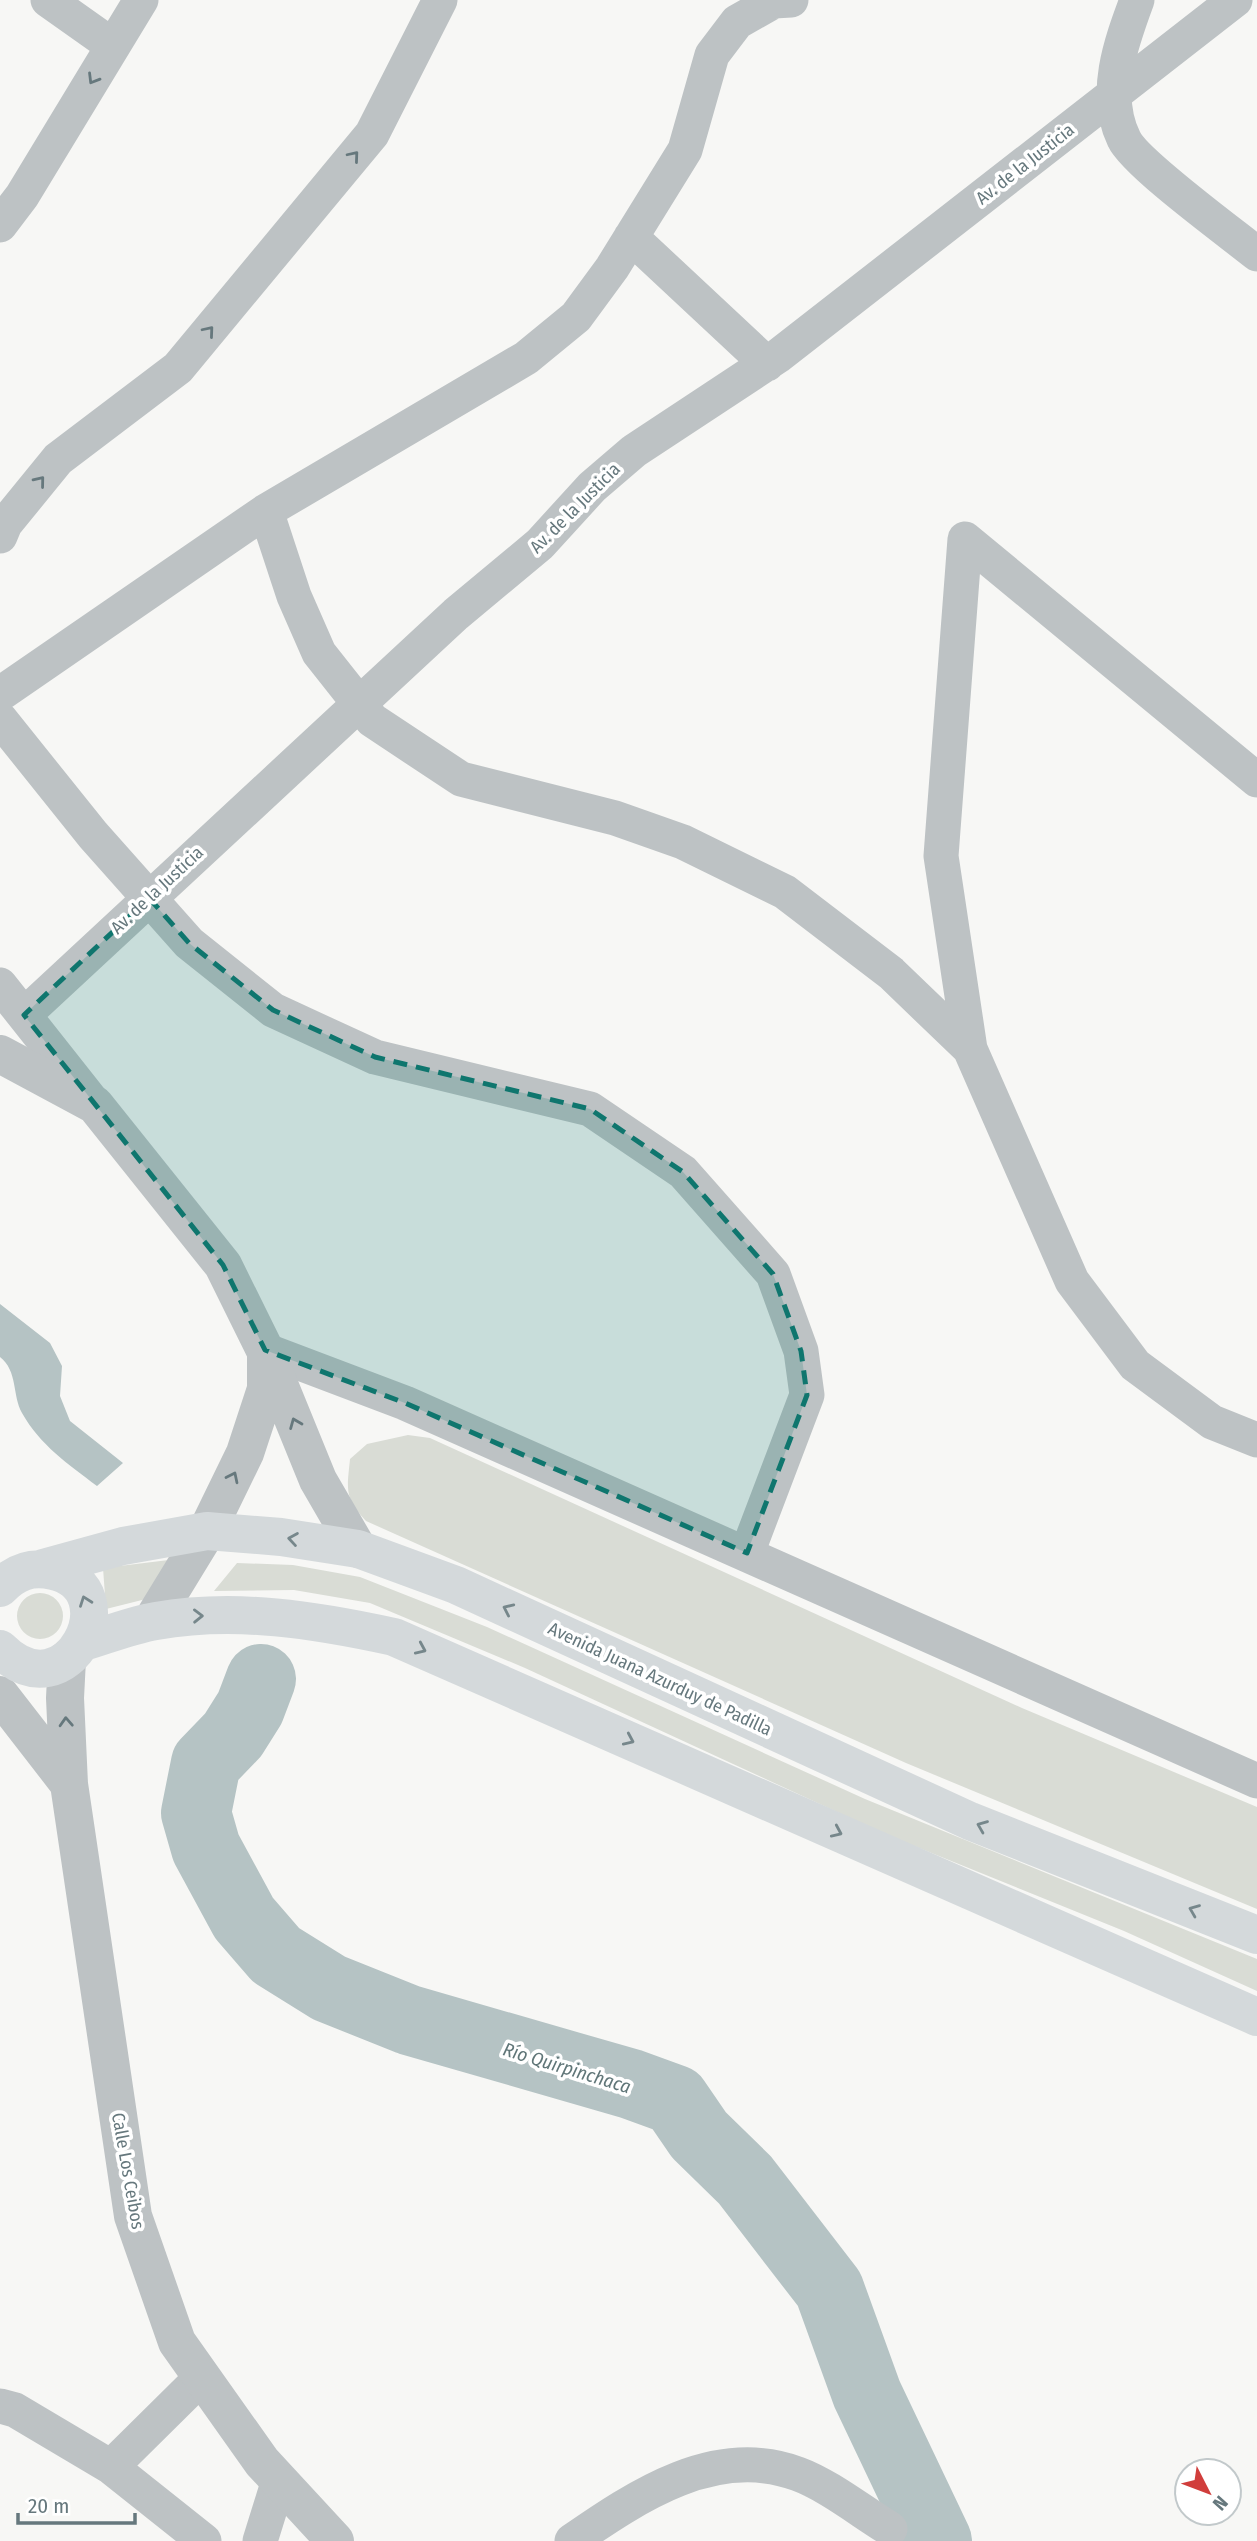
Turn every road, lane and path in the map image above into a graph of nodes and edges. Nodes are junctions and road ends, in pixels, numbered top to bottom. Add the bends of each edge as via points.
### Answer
1 (48, 0) edge
2 (141, 0) edge
3 (440, 0) edge
4 (791, 0) edge
5 (1137, 0) edge
6 (1235, 0) edge
7 (113, 46) junction
8 (1113, 95) junction
9 (0, 225) edge
10 (631, 237) junction
11 (1257, 254) edge
12 (767, 364) junction
13 (266, 511) junction
14 (0, 536) edge
15 (0, 694) edge
16 (359, 703) junction
17 (0, 719) edge
18 (1257, 780) edge
19 (149, 898) junction
20 (0, 985) edge
21 (24, 1015) junction
22 (970, 1049) junction
23 (0, 1054) edge
24 (95, 1105) junction
25 (265, 1350) junction
26 (1257, 1440) edge
27 (207, 1531) junction
28 (358, 1549) junction
29 (747, 1553) junction
30 (43, 1568) junction
31 (0, 1588) edge
32 (152, 1621) junction
33 (75, 1650) junction
34 (9, 1666) edge
35 (0, 1695) edge
36 (1257, 1781) edge
37 (69, 1784) junction
38 (1257, 1935) edge
39 (1257, 2017) edge
40 (202, 2377) junction
41 (0, 2406) edge
42 (111, 2467) junction
43 (279, 2480) junction
44 (890, 2529) dead end
45 (204, 2541) edge
46 (260, 2541) edge
47 (335, 2541) edge
48 (572, 2541) edge

1 - 7 street
2 - 7 street
14 -> 3 street via 58,459 178,368 363,145
4 - 10 street via 774,1 737,22 712,55 685,150
5 - 8 street via 1121,46
6 - 8 street, Av. de la Justicia
7 -> 9 street
8 - 11 street via 1124,141
8 - 12 street, Av. de la Justicia
10 - 12 street
10 - 13 street via 576,317 526,358
12 - 16 street, Av. de la Justicia via 634,451 592,487 541,544
13 - 15 street
13 - 16 street via 318,653
16 - 19 street, Av. de la Justicia
16 - 22 street via 372,720 461,779 615,818 683,842 785,892 891,974
17 - 19 street
18 - 22 street via 965,539 941,856
19 - 21 street, Av. de la Justicia
19 - 29 street via 189,943 274,1010 375,1057 590,1110 683,1172 773,1274 801,1351 807,1395
20 - 21 street
21 - 24 street
22 - 26 street via 1072,1281 1135,1365 1212,1422
23 - 24 street
24 - 25 street via 223,1265
27 -> 25 street via 244,1453 266,1389
28 -> 25 street via 318,1480
25 - 29 street via 405,1403
28 -> 27 highway, Avenida Juana Azurduy de Padilla
27 - 30 highway, Avenida Juana Azurduy de Padilla via 123,1546
27 - 32 street
38 -> 28 highway, Avenida Juana Azurduy de Padilla via 970,1821 456,1585
29 - 36 street
30 - 31 highway, Avenida Juana Azurduy de Padilla via 26,1570
33 -> 30 highway via 89,1626 83,1593 66,1576
32 - 33 highway
32 -> 39 highway via 266,1615 394,1637
33 - 34 highway via 44,1668
37 -> 33 street, Calle Los Ceibos
35 - 37 street, Calle Los Ceibos
37 - 40 street, Calle Los Ceibos via 133,2216 177,2342
40 - 42 street
40 - 43 street, Calle Los Ceibos
41 - 42 street via 15,2410
42 - 45 street
43 - 46 street
43 - 47 street, Calle Los Ceibos
44 - 48 street via 799,2474 726,2463 671,2481

